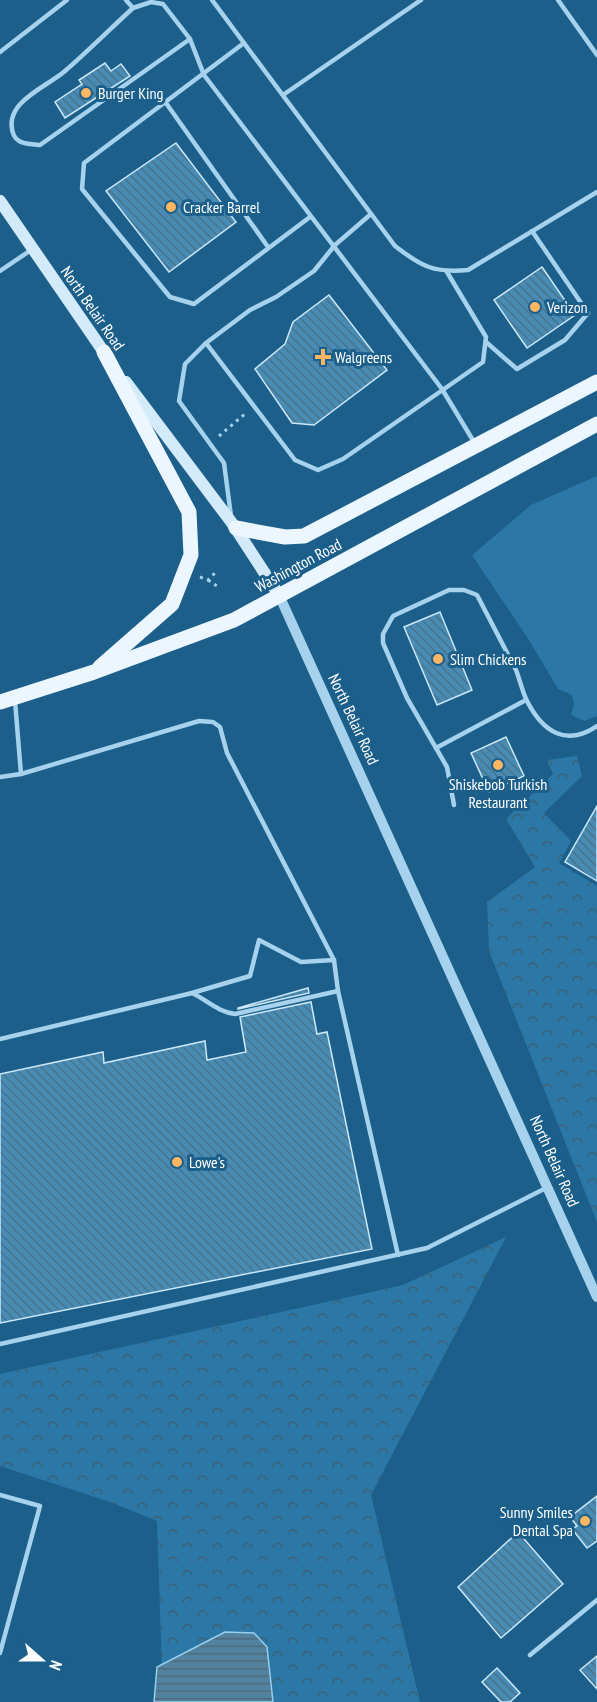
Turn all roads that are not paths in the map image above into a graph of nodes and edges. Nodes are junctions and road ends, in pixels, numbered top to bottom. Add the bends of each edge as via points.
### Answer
1 (67, 0) edge
2 (126, 0) edge
3 (212, 0) edge
4 (421, 0) edge
5 (558, 0) edge
6 (133, 8) junction
7 (190, 39) junction
8 (244, 43) junction
9 (0, 52) edge
10 (597, 55) edge
11 (204, 75) junction
12 (283, 95) junction
13 (166, 103) junction
14 (597, 192) edge
15 (0, 201) edge
16 (371, 214) junction
17 (310, 217) junction
18 (532, 231) junction
19 (335, 245) junction
20 (268, 246) junction
21 (31, 250) junction
22 (0, 271) edge
23 (447, 272) junction
24 (486, 342) junction
25 (206, 344) junction
26 (104, 352) junction
27 (597, 382) edge
28 (442, 389) junction
29 (597, 424) edge
30 (475, 445) junction
31 (234, 526) junction
32 (279, 595) junction
33 (94, 672) junction
34 (7, 700) edge
35 (526, 700) junction
36 (597, 726) edge
37 (436, 748) junction
38 (21, 774) junction
39 (0, 777) edge
40 (454, 805) dead end
41 (334, 960) junction
42 (338, 991) junction
43 (192, 993) junction
44 (0, 1039) edge
45 (548, 1186) junction
46 (398, 1255) junction
47 (597, 1297) edge
48 (0, 1344) edge
49 (0, 1495) edge
50 (597, 1600) edge
51 (0, 1653) edge
52 (530, 1655) dead end

1 - 9 lane
2 - 6 lane
3 - 8 lane
4 - 12 lane
5 - 10 lane
6 - 7 lane via 151,2 164,4
6 - 7 lane via 63,73 27,97 11,123 14,136 24,144 40,145
7 - 11 lane
8 - 11 lane
8 - 12 lane
11 - 13 lane
11 - 17 lane
12 - 16 lane
13 - 20 lane
13 - 20 lane via 84,163 82,189 170,297 195,304
14 - 18 lane
15 - 21 main road, North Belair Road
16 - 19 lane
16 - 23 lane via 395,246 409,257 422,266
17 - 19 lane
17 - 20 lane
18 - 23 lane via 468,270
18 - 24 lane via 588,313 565,340 517,369
19 - 25 lane via 314,271 250,310
19 - 28 lane
21 - 22 lane
21 - 26 main road, North Belair Road
23 - 24 lane
24 - 28 lane via 483,362
25 - 28 lane via 295,460 318,470 343,459
25 - 31 lane via 185,364 179,400 224,463
26 - 31 main road, North Belair Road
26 - 33 main road via 189,512 191,555 172,604
27 - 30 main road, Washington Road
28 - 30 lane
29 - 32 main road, Washington Road
30 - 31 main road, Washington Road via 304,536 285,537
31 - 32 main road, North Belair Road
32 - 33 main road, Washington Road via 234,620
32 - 45 street, North Belair Road
33 - 34 main road, Washington Road
34 - 38 lane
35 - 36 lane via 542,723 562,737 582,736
35 - 37 lane
35 - 37 lane via 517,673 477,595 449,590 393,616 383,634 383,643 407,698
37 - 40 lane via 447,767
38 - 39 lane
38 - 41 lane via 199,721 213,722 220,727 227,753
41 - 42 lane
41 - 43 lane via 301,962 259,940 250,976
42 - 43 lane via 235,1014 222,1012
42 - 46 lane
43 - 44 lane
45 - 46 lane via 427,1248
45 - 47 street, North Belair Road
46 - 48 lane
49 - 51 lane via 40,1506
50 - 52 lane

